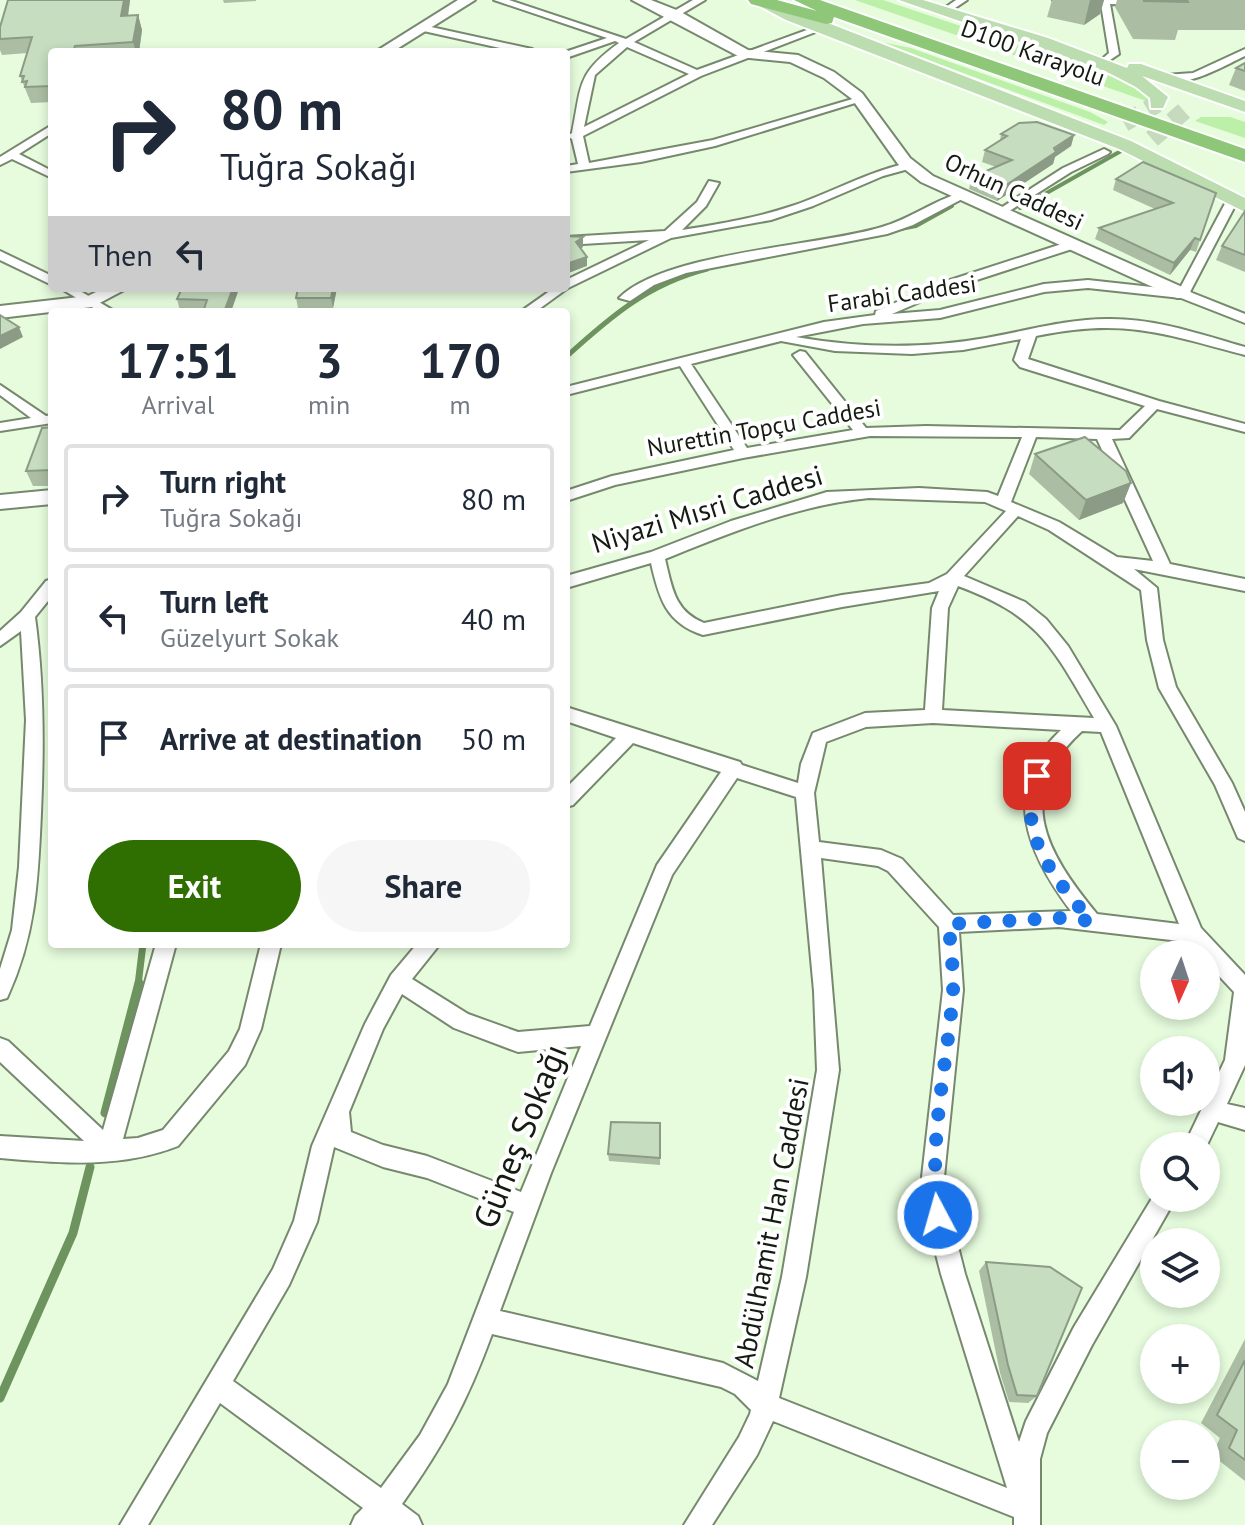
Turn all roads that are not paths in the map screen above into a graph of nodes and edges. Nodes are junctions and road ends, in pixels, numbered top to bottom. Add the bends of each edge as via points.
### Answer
1 (468, 0) edge
2 (499, 0) edge
3 (639, 0) edge
4 (700, 0) edge
5 (756, 0) edge
6 (803, 0) edge
7 (847, 0) edge
8 (907, 0) edge
9 (962, 0) edge
10 (1058, 0) edge
11 (1105, 1) edge
12 (1151, 2) edge
13 (674, 14) junction
14 (949, 14) junction
15 (422, 28) junction
16 (821, 28) junction
17 (616, 38) junction
18 (402, 40) junction
19 (627, 44) junction
20 (383, 48) edge
21 (389, 48) edge
22 (514, 48) edge
23 (1245, 52) edge
24 (570, 54) edge
25 (752, 55) junction
26 (970, 58) junction
27 (1114, 65) junction
28 (697, 74) junction
29 (1165, 78) junction
30 (860, 100) junction
31 (1157, 104) dead end
32 (1185, 107) dead end
33 (1245, 107) edge
34 (1124, 123) tunnel mouth
35 (48, 131) edge
36 (572, 136) edge
37 (1152, 139) dead end
38 (1245, 142) edge
39 (1104, 152) dead end
40 (12, 155) junction
41 (1245, 156) edge
42 (0, 162) edge
43 (908, 166) junction
44 (584, 167) junction
45 (570, 169) edge
46 (48, 173) edge
47 (713, 183) dead end
48 (960, 196) junction
49 (1241, 202) edge
50 (999, 213) junction
51 (661, 237) junction
52 (570, 241) edge
53 (1071, 245) junction
54 (0, 255) edge
55 (48, 279) edge
56 (570, 284) edge
57 (74, 292) edge
58 (111, 292) edge
59 (556, 292) edge
60 (1183, 294) junction
61 (625, 298) dead end
62 (92, 301) junction
63 (103, 308) edge
64 (532, 308) edge
65 (0, 312) edge
66 (1245, 319) edge
67 (863, 320) junction
68 (1030, 333) junction
69 (782, 338) junction
70 (1245, 351) edge
71 (800, 355) dead end
72 (684, 363) junction
73 (0, 389) edge
74 (570, 390) edge
75 (1154, 404) junction
76 (47, 419) edge
77 (0, 427) edge
78 (1245, 428) edge
79 (1031, 433) junction
80 (863, 434) junction
81 (1103, 436) junction
82 (743, 453) junction
83 (570, 495) edge
84 (48, 497) edge
85 (0, 502) edge
86 (1009, 506) junction
87 (657, 556) junction
88 (1113, 562) junction
89 (1164, 568) junction
90 (570, 576) edge
91 (953, 578) junction
92 (1245, 585) edge
93 (48, 590) edge
94 (27, 616) junction
95 (0, 640) edge
96 (570, 715) edge
97 (933, 716) junction
98 (1078, 725) junction
99 (1107, 726) junction
100 (629, 736) junction
101 (734, 767) junction
102 (805, 793) junction
103 (570, 796) edge
104 (1245, 833) edge
105 (810, 849) junction
106 (1091, 921) junction
107 (949, 924) junction
108 (1193, 934) junction
109 (165, 948) edge
110 (270, 948) edge
111 (427, 948) edge
112 (398, 981) junction
113 (1244, 986) edge
114 (0, 991) edge
115 (597, 1035) junction
116 (0, 1048) edge
117 (1240, 1064) edge
118 (1220, 1102) edge
119 (338, 1109) junction
120 (1220, 1112) edge
121 (1245, 1119) edge
122 (0, 1147) edge
123 (109, 1150) junction
124 (528, 1206) junction
125 (1157, 1212) edge
126 (486, 1320) junction
127 (218, 1386) junction
128 (764, 1405) junction
129 (385, 1505) junction
130 (1027, 1517) edge
131 (133, 1525) edge
132 (364, 1525) edge
133 (409, 1525) edge
134 (697, 1525) edge

1 - 15 street
2 - 17 street
3 - 13 street, Orhun Caddesi
4 - 13 street
5 - 16 main road
5 - 26 highway
5 - 34 main road via 1087,123
6 - 26 highway, D100 Karayolu
7 - 38 highway, D100 Karayolu
8 - 14 main road
9 - 14 street
10 - 11 street
11 - 12 street
11 - 27 street
13 - 19 street
13 - 25 street, Orhun Caddesi
14 - 27 main road
15 - 18 street
15 - 22 street
16 - 25 street
16 - 49 main road via 1125,145
17 - 19 street
17 - 24 street
18 - 20 street
18 - 21 street
19 - 28 street
19 - 36 street via 589,76
23 - 29 street via 1195,76
25 - 28 street
25 - 30 street, Orhun Caddesi via 806,62
26 - 41 highway, D100 Karayolu
27 - 29 main road
27 - 31 main road via 1154,91
27 - 32 main road via 1174,93
28 - 36 street
29 - 33 main road
30 - 43 street, Orhun Caddesi
30 - 44 street via 720,142
35 - 40 street
36 - 44 street
37 - 49 main road via 1157,156
39 - 50 street
40 - 42 street
40 - 46 street
43 - 48 street, Orhun Caddesi
43 - 51 street via 858,180 784,212
44 - 45 street
47 - 51 street via 689,221
48 - 50 street, Orhun Caddesi
48 - 61 street via 883,231 683,270
49 - 60 street
50 - 53 street, Orhun Caddesi
51 - 52 street
51 - 56 street
53 - 60 street, Orhun Caddesi
53 - 67 street via 948,285
54 - 55 street
57 - 62 street
58 - 62 street
59 - 64 street
60 - 66 street, Farabi Caddesi
60 - 67 street, Farabi Caddesi via 1107,284 1066,285 940,314
62 - 63 street
62 - 65 street
67 - 69 street, Farabi Caddesi
68 - 69 street via 954,347 912,348 826,346
68 - 70 street via 1125,323
68 - 75 street via 1021,360 1025,364
69 - 72 street, Farabi Caddesi
71 - 80 street
72 - 74 street, Farabi Caddesi
72 - 82 street
73 - 76 street
75 - 78 street
75 - 81 street, Nurettin Topçu Caddesi via 1124,435
76 - 77 street
79 - 80 street, Nurettin Topçu Caddesi
79 - 81 street, Nurettin Topçu Caddesi
79 - 86 street
80 - 82 street, Nurettin Topçu Caddesi
81 - 89 street
82 - 83 street, Nurettin Topçu Caddesi
84 - 85 street
86 - 87 street, Niyazi Mısri Caddesi via 987,497 919,493 827,497
86 - 88 street, Niyazi Mısri Caddesi
86 - 91 street
87 - 90 street, Niyazi Mısri Caddesi
87 - 91 street via 673,611 683,623 703,629 932,588
88 - 89 street
88 - 104 street, Niyazi Mısri Caddesi via 1149,588 1168,688 1223,783
89 - 92 street
91 - 97 street via 940,608
91 - 99 street via 1028,613 1059,647
93 - 94 street
94 - 95 street
94 - 114 street via 36,729 25,924
96 - 100 street
97 - 98 street, Abdülhamit Han Caddesi
97 - 102 street, Abdülhamit Han Caddesi via 865,720 819,738
98 - 99 street, Abdülhamit Han Caddesi
98 - 106 street via 1050,753 1037,776 1032,825 1056,875
99 - 108 street
100 - 101 street
100 - 103 street
101 - 102 street
101 - 115 street, Güneş Sokağı via 664,871
102 - 105 street, Abdülhamit Han Caddesi
105 - 107 street via 881,858 895,865
105 - 128 street, Abdülhamit Han Caddesi via 828,1070 794,1277
106 - 107 street
106 - 108 street
107 - 130 street via 953,990 933,1177 953,1274
108 - 113 street
109 - 123 street
110 - 123 street via 250,1029 220,1082 170,1138 138,1149
111 - 112 street
112 - 115 street via 461,1021 518,1042
112 - 119 street
113 - 117 street
115 - 124 street, Güneş Sokağı
116 - 123 street
117 - 118 street
119 - 124 street via 341,1139
119 - 127 street via 323,1146 305,1222 281,1277
120 - 121 street
122 - 123 street via 70,1153
124 - 126 street, Güneş Sokağı
125 - 130 street via 1035,1430 1027,1459
126 - 128 street via 723,1375 744,1385
126 - 129 street, Güneş Sokağı via 458,1391 429,1444
127 - 129 street
127 - 131 street
128 - 130 street
128 - 134 street, Abdülhamit Han Caddesi via 748,1446
129 - 132 street, Güneş Sokağı
129 - 133 street

